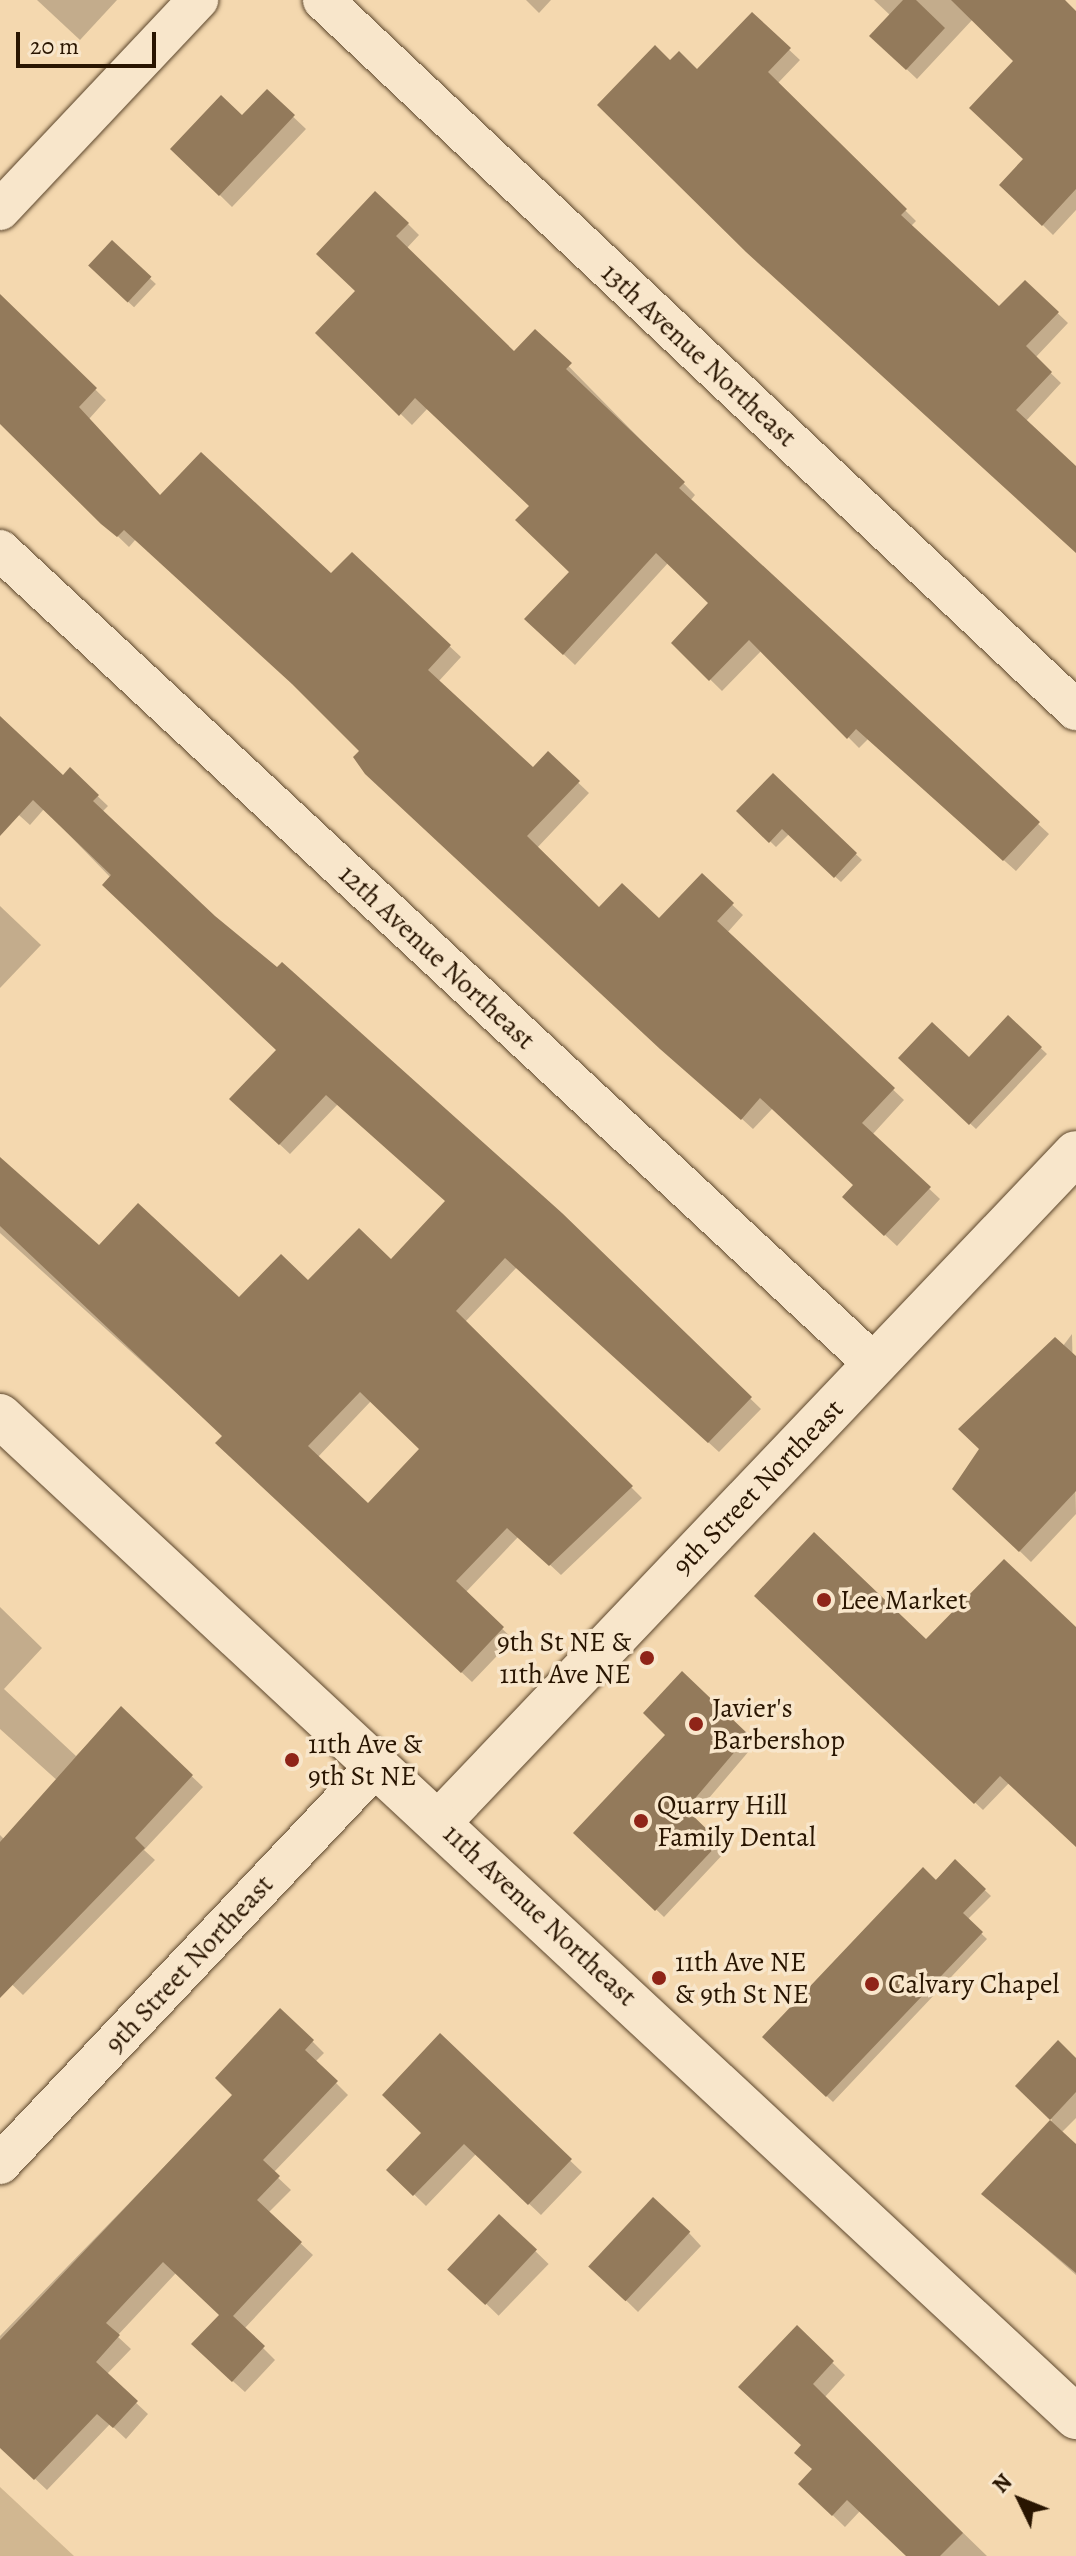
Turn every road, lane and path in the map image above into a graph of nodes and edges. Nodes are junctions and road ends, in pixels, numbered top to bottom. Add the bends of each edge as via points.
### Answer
1 (198, 0) edge
2 (323, 0) edge
3 (0, 210) edge
4 (0, 550) edge
5 (1076, 710) edge
6 (1076, 1153) edge
7 (874, 1364) junction
8 (0, 1416) edge
9 (378, 1764) junction
10 (440, 1821) junction
11 (0, 2164) edge
12 (1076, 2417) edge

1 - 3 street
2 - 5 street, 13th Avenue Northeast
4 - 7 street, 12th Avenue Northeast
6 - 7 main road, 9th Street Northeast
7 - 10 main road, 9th Street Northeast
8 - 9 main road, 11th Avenue Northeast
9 - 10 main road, 11th Avenue Northeast
9 - 11 street, 9th Street Northeast
10 - 12 main road, 11th Avenue Northeast

